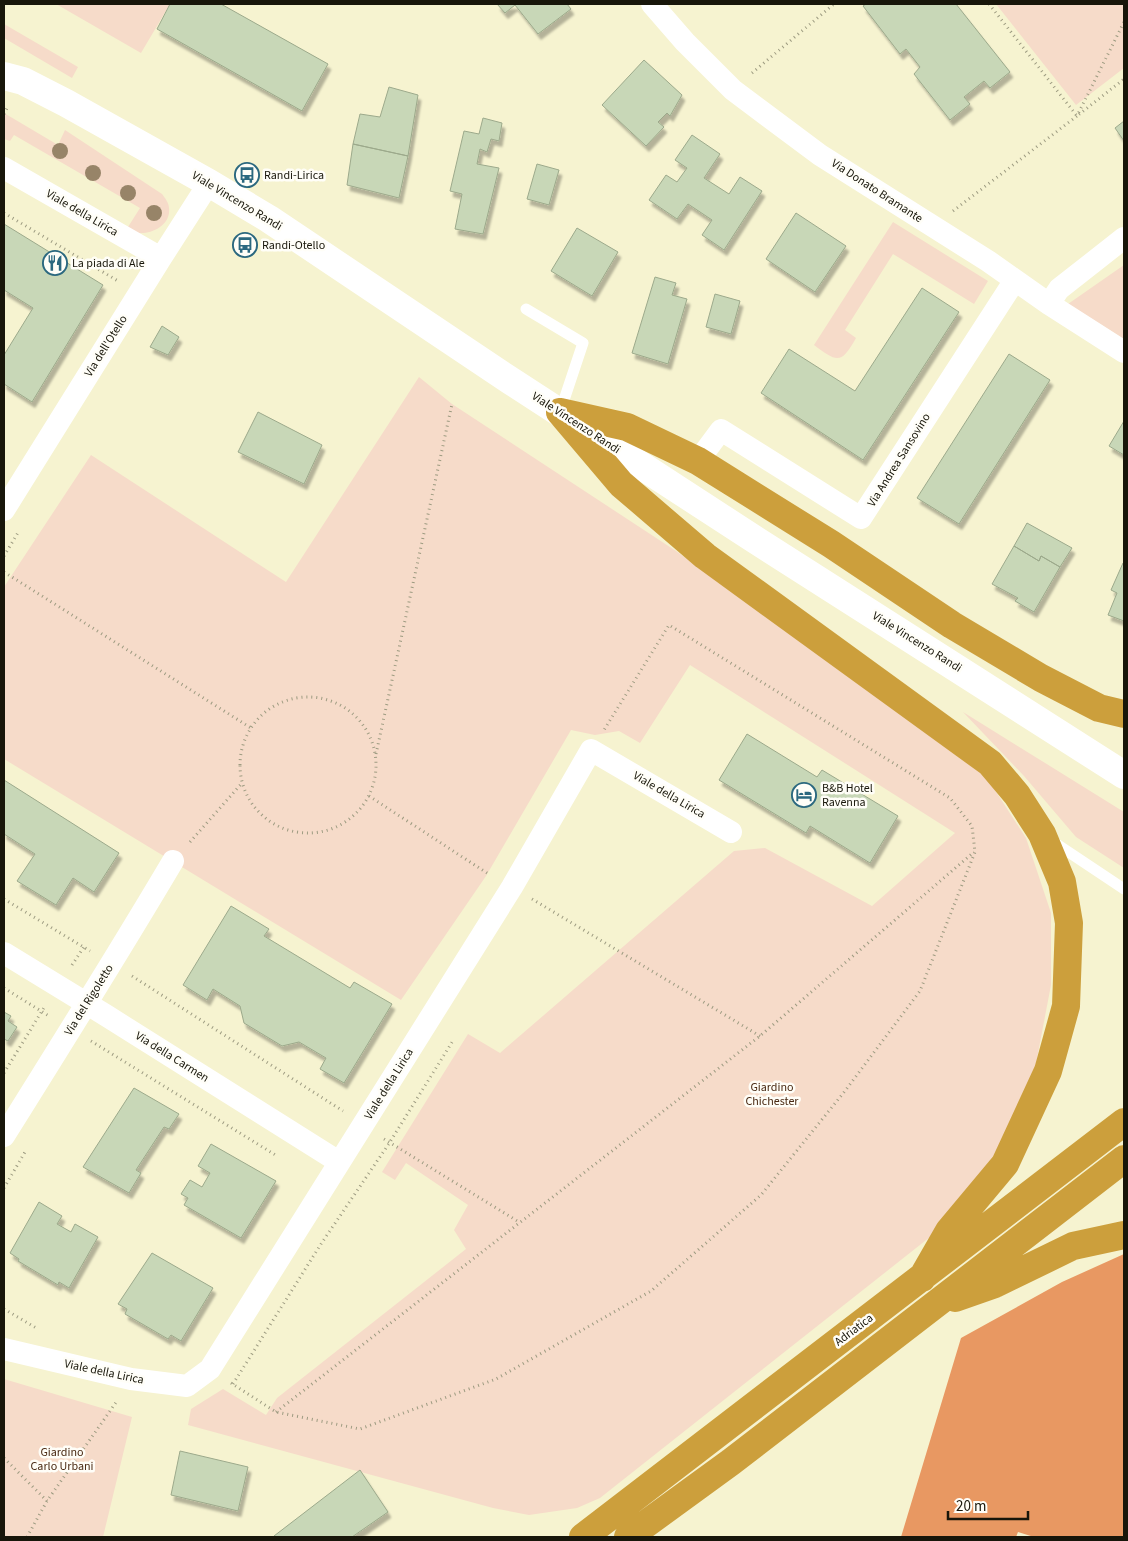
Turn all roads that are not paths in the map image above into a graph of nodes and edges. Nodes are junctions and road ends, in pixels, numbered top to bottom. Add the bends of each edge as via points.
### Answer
1 (652, 4) edge
2 (10, 73) edge
3 (4, 168) edge
4 (209, 183) junction
5 (1124, 238) edge
6 (161, 258) junction
7 (1015, 280) junction
8 (1049, 304) junction
9 (526, 309) dead end
10 (1124, 352) edge
11 (560, 412) junction
12 (698, 461) junction
13 (4, 510) edge
14 (1124, 714) edge
15 (1124, 775) edge
16 (731, 832) dead end
17 (1042, 834) junction
18 (173, 861) road end
19 (1124, 889) edge
20 (4, 953) edge
21 (86, 1003) junction
22 (1124, 1122) edge
23 (4, 1136) edge
24 (1124, 1159) edge
25 (339, 1162) junction
26 (1124, 1235) edge
27 (922, 1278) junction
28 (935, 1305) junction
29 (4, 1349) edge
30 (583, 1537) edge
31 (628, 1537) edge

1 - 7 street, Via Donato Bramante via 733,90 820,155
2 - 4 street, Viale Vincenzo Randi
3 - 6 street, Viale della Lirica
4 - 6 street, Via dell'Otello
4 - 11 street, Viale Vincenzo Randi via 269,219
5 - 8 street via 1060,289
6 - 13 street, Via dell'Otello
7 - 8 street, Via Donato Bramante
7 - 12 street, Via Andrea Sansovino via 861,518 720,430
8 - 10 street, Via Donato Bramante
9 - 11 lane via 583,343
11 - 12 highway via 627,427
11 - 15 street, Viale Vincenzo Randi
11 - 17 highway via 621,484 704,556 990,763 1017,795
12 - 14 highway via 831,544 952,626 1091,704
16 - 25 street, Viale della Lirica via 591,750 512,887
17 - 19 lane
17 - 27 highway via 1062,882 1069,923 1066,1006 1048,1071 1005,1164 949,1232
18 - 21 street, Via del Rigoletto
20 - 21 street, Via della Carmen
21 - 23 street, Via del Rigoletto
21 - 25 street, Via della Carmen
22 - 27 highway, Adriatica
24 - 28 highway
25 - 29 street, Viale della Lirica via 210,1369 187,1386 131,1380
26 - 28 highway via 1073,1246 995,1284
27 - 30 highway, Adriatica
28 - 31 highway

